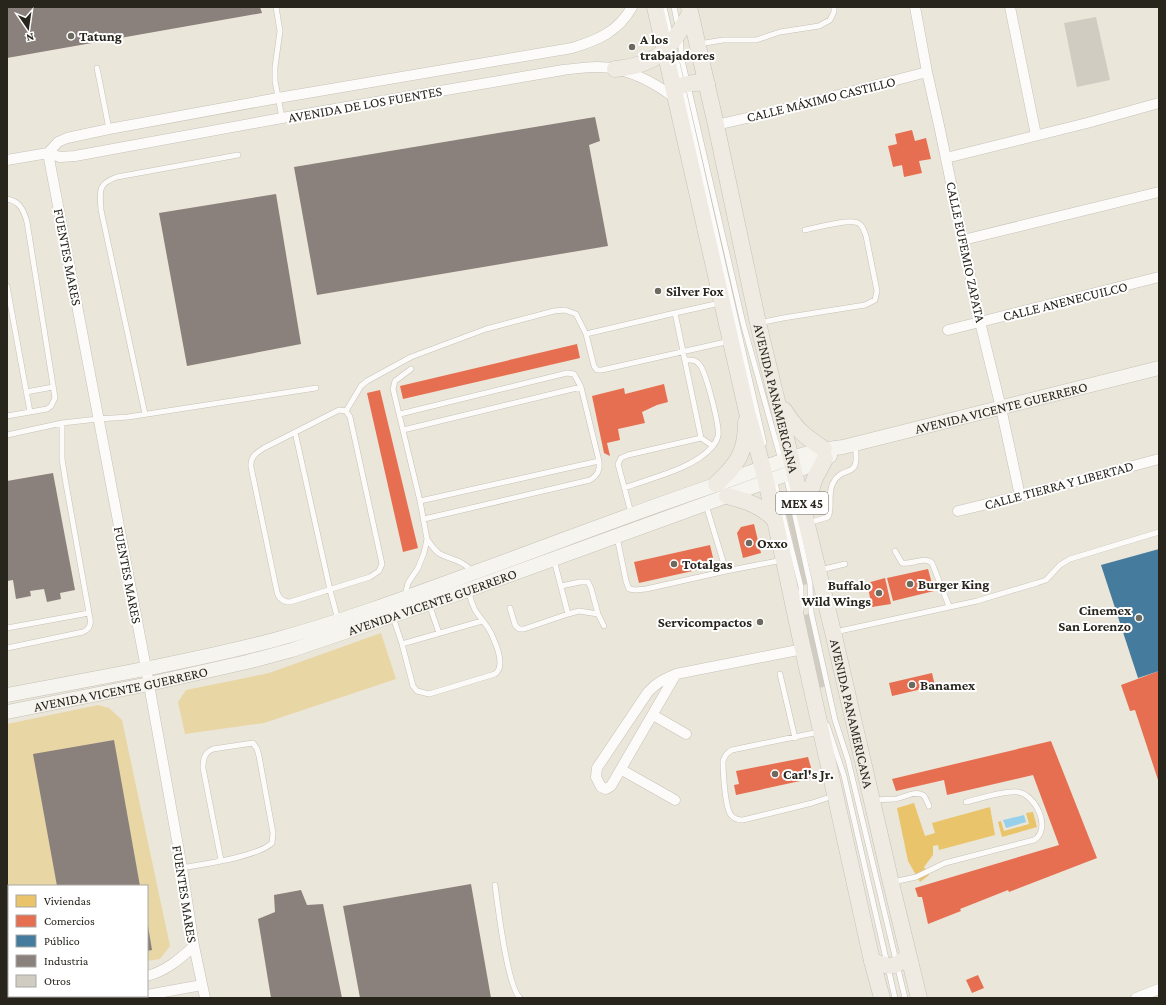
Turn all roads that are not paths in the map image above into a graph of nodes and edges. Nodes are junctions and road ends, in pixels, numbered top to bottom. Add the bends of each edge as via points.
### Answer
1 (276, 7) edge
2 (632, 7) edge
3 (655, 7) edge
4 (664, 7) edge
5 (674, 7) edge
6 (834, 7) edge
7 (915, 7) edge
8 (1010, 7) edge
9 (689, 10) edge
10 (672, 41) junction
11 (698, 44) junction
12 (97, 68) dead end
13 (615, 69) junction
14 (927, 72) junction
15 (707, 84) junction
16 (680, 89) junction
17 (278, 98) junction
18 (1159, 103) edge
19 (282, 118) junction
20 (716, 125) junction
21 (108, 129) junction
22 (1036, 135) junction
23 (48, 153) junction
24 (238, 155) dead end
25 (946, 158) junction
26 (7, 160) edge
27 (1159, 192) edge
28 (7, 199) edge
29 (805, 230) dead end
30 (963, 240) junction
31 (1159, 277) edge
32 (7, 286) edge
33 (722, 303) junction
34 (675, 313) junction
35 (980, 322) junction
36 (758, 323) junction
37 (948, 330) dead end
38 (586, 334) junction
39 (731, 340) junction
40 (683, 352) junction
41 (685, 360) junction
42 (1159, 368) edge
43 (411, 369) dead end
44 (53, 387) junction
45 (581, 387) junction
46 (316, 388) dead end
47 (26, 392) junction
48 (778, 401) junction
49 (1001, 408) junction
50 (346, 411) junction
51 (30, 412) junction
52 (747, 412) junction
53 (145, 414) junction
54 (400, 414) junction
55 (7, 416) edge
56 (98, 419) junction
57 (62, 423) junction
58 (404, 430) junction
59 (295, 432) junction
60 (7, 435) edge
61 (701, 438) junction
62 (713, 446) junction
63 (849, 446) junction
64 (824, 454) junction
65 (1159, 459) edge
66 (599, 461) junction
67 (776, 467) junction
68 (716, 484) junction
69 (624, 488) junction
70 (727, 496) junction
71 (1020, 496) junction
72 (420, 501) junction
73 (705, 504) junction
74 (958, 511) dead end
75 (632, 514) junction
76 (805, 518) junction
77 (424, 519) junction
78 (774, 519) junction
79 (1159, 532) edge
80 (616, 536) junction
81 (426, 540) junction
82 (895, 551) dead end
83 (554, 559) junction
84 (784, 560) junction
85 (845, 564) dead end
86 (818, 570) junction
87 (726, 571) junction
88 (474, 573) junction
89 (561, 586) junction
90 (330, 590) junction
91 (468, 590) junction
92 (405, 597) junction
93 (429, 603) junction
94 (949, 606) junction
95 (510, 608) dead end
96 (89, 613) junction
97 (568, 614) junction
98 (598, 614) junction
99 (392, 616) junction
100 (803, 618) dead end
101 (338, 620) junction
102 (482, 620) junction
103 (604, 626) dead end
104 (7, 628) edge
105 (833, 632) junction
106 (439, 633) junction
107 (402, 644) junction
108 (7, 648) edge
109 (803, 649) junction
110 (146, 668) junction
111 (676, 674) junction
112 (780, 674) dead end
113 (149, 684) junction
114 (7, 695) edge
115 (7, 712) edge
116 (653, 715) junction
117 (823, 726) junction
118 (686, 734) dead end
119 (795, 738) junction
120 (622, 770) junction
121 (835, 796) junction
122 (675, 800) dead end
123 (872, 801) junction
124 (966, 802) dead end
125 (929, 806) dead end
126 (221, 860) junction
127 (182, 868) junction
128 (890, 883) junction
129 (495, 885) dead end
130 (194, 946) junction
131 (872, 961) junction
132 (898, 962) junction
133 (148, 976) edge
134 (202, 985) junction
135 (1154, 993) edge
136 (148, 996) edge
137 (205, 998) edge
138 (520, 998) edge
139 (882, 998) edge
140 (895, 998) edge
141 (905, 998) edge
142 (919, 998) edge
143 (1136, 998) edge

1 - 17 lane via 280,31 275,67
2 - 17 street, AVENIDA DE LOS FUENTES via 616,28 595,41 572,48
3 - 10 main road, AVENIDA PANAMERICANA / MEX 45
4 - 10 lane
5 - 10 lane
6 - 11 lane via 830,20 819,26 787,31 756,40 723,40
7 - 14 street, CALLE EUFEMIO ZAPATA
8 - 22 street
9 - 10 main road
9 - 11 main road, AVENIDA PANAMERICANA / MEX 45
10 - 13 main road via 654,59 631,67
10 - 16 main road, AVENIDA PANAMERICANA / MEX 45
10 - 16 lane via 682,60
11 - 15 main road, AVENIDA PANAMERICANA / MEX 45
12 - 21 lane
13 - 16 street, AVENIDA DE LOS FUENTES via 654,84
13 - 19 street, AVENIDA DE LOS FUENTES via 593,67 563,70
14 - 20 street, CALLE MÁXIMO CASTILLO
14 - 25 street, CALLE EUFEMIO ZAPATA
15 - 16 main road via 698,82
15 - 20 main road, AVENIDA PANAMERICANA / MEX 45
16 - 33 main road, AVENIDA PANAMERICANA / MEX 45
16 - 67 lane
16 - 67 lane via 743,323
17 - 19 lane
17 - 21 street, AVENIDA DE LOS FUENTES
18 - 22 street
19 - 23 street, AVENIDA DE LOS FUENTES via 75,156 60,157
20 - 36 main road, AVENIDA PANAMERICANA / MEX 45
21 - 23 street, AVENIDA DE LOS FUENTES via 67,138 58,142
22 - 25 street
23 - 26 street, AVENIDA DE LOS FUENTES
23 - 56 street, FUENTES MARES
24 - 53 lane via 117,177 103,184 101,210
25 - 30 street, CALLE EUFEMIO ZAPATA
27 - 30 street
28 - 44 lane via 21,207 27,222
29 - 36 lane via 846,222 859,223 866,236 877,291 875,300
30 - 35 street, CALLE EUFEMIO ZAPATA
31 - 35 street, CALLE ANENECUILCO
32 - 47 lane
33 - 34 lane
33 - 39 main road, AVENIDA PANAMERICANA / MEX 45
34 - 38 lane
34 - 40 lane
35 - 37 street, CALLE ANENECUILCO
35 - 49 street, CALLE EUFEMIO ZAPATA
36 - 48 main road, AVENIDA PANAMERICANA / MEX 45
38 - 40 lane via 597,370
38 - 50 lane via 576,314 565,310 486,328 415,355 367,381
39 - 40 lane
39 - 52 main road, AVENIDA PANAMERICANA / MEX 45
40 - 41 lane
41 - 61 lane
41 - 62 lane via 694,360 700,364 704,373 718,426 718,436
42 - 49 main road, AVENIDA VICENTE GUERRERO
43 - 54 lane via 395,381 393,389
44 - 47 lane
44 - 51 lane via 55,398 51,406
45 - 54 lane via 574,374 567,373
45 - 58 lane
45 - 66 lane
46 - 53 lane
47 - 51 lane
48 - 64 main road via 794,426
48 - 67 main road, AVENIDA PANAMERICANA / MEX 45
49 - 63 main road, AVENIDA VICENTE GUERRERO
49 - 71 street, CALLE EUFEMIO ZAPATA
50 - 59 lane via 335,411
50 - 90 lane via 350,417 382,564 376,574
51 - 55 lane
52 - 67 main road, AVENIDA PANAMERICANA / MEX 45
52 - 68 main road via 746,437 742,452 730,471
53 - 56 lane
54 - 58 lane
56 - 57 lane
56 - 110 street, FUENTES MARES
57 - 60 lane
57 - 96 lane via 62,459
58 - 72 lane
59 - 90 lane
59 - 90 lane via 257,452 250,461 276,587 280,598 286,602
61 - 62 lane
61 - 69 lane via 621,458 618,464
62 - 69 lane via 702,457 688,465
63 - 64 main road, AVENIDA VICENTE GUERRERO
63 - 76 lane via 857,462 854,468 833,483 828,517
64 - 67 main road, AVENIDA VICENTE GUERRERO
64 - 76 main road
65 - 71 street, CALLE TIERRA Y LIBERTAD
66 - 72 lane
66 - 77 lane via 598,473 590,480
67 - 68 main road, AVENIDA VICENTE GUERRERO
67 - 70 main road, AVENIDA VICENTE GUERRERO
67 - 76 main road, AVENIDA PANAMERICANA / MEX 45
67 - 78 main road, AVENIDA PANAMERICANA / MEX 45
67 - 100 lane via 801,587
67 - 132 lane via 810,584 811,612 834,713
68 - 75 main road, AVENIDA VICENTE GUERRERO
69 - 75 lane
70 - 73 main road, AVENIDA VICENTE GUERRERO
70 - 78 main road via 761,507
71 - 74 street, CALLE TIERRA Y LIBERTAD
72 - 77 lane
73 - 80 main road, AVENIDA VICENTE GUERRERO
73 - 87 lane
75 - 88 main road, AVENIDA VICENTE GUERRERO
76 - 86 main road, AVENIDA PANAMERICANA / MEX 45
77 - 81 lane
78 - 84 main road, AVENIDA PANAMERICANA / MEX 45
79 - 94 lane via 1070,559 1060,565 1046,580 977,601
80 - 83 main road, AVENIDA VICENTE GUERRERO
80 - 87 lane via 629,589 646,589
81 - 88 lane via 440,554 464,563
81 - 92 lane via 424,552 418,568 408,583
82 - 94 lane via 902,563 929,560 932,563
83 - 89 lane
83 - 91 main road, AVENIDA VICENTE GUERRERO
84 - 87 lane
84 - 109 main road, AVENIDA PANAMERICANA / MEX 45
85 - 86 lane
86 - 105 main road, AVENIDA PANAMERICANA / MEX 45
88 - 92 main road, AVENIDA VICENTE GUERRERO
89 - 97 lane
89 - 98 lane via 588,582
90 - 101 lane
91 - 93 main road, AVENIDA VICENTE GUERRERO
91 - 102 lane via 475,610
92 - 101 main road, AVENIDA VICENTE GUERRERO
93 - 99 main road, AVENIDA VICENTE GUERRERO
93 - 106 lane
94 - 105 lane
95 - 97 lane via 515,625 521,629
96 - 104 lane
96 - 108 lane via 90,624 87,631
97 - 98 lane via 579,611
98 - 103 lane
99 - 107 lane
99 - 113 main road, AVENIDA VICENTE GUERRERO via 269,657
101 - 110 main road, AVENIDA VICENTE GUERRERO via 254,645
102 - 106 lane
102 - 107 lane via 491,632 501,663 500,668 495,674 429,694 417,691 413,686
105 - 123 main road, AVENIDA PANAMERICANA / MEX 45
106 - 107 lane
109 - 111 street
109 - 117 main road, AVENIDA PANAMERICANA / MEX 45
110 - 113 street, FUENTES MARES
110 - 114 main road, AVENIDA VICENTE GUERRERO
111 - 116 street
111 - 120 street via 663,679 648,692 597,768 596,777 601,787 611,786
112 - 119 lane
113 - 115 main road, AVENIDA VICENTE GUERRERO
113 - 127 street, FUENTES MARES
116 - 118 street
116 - 120 street
117 - 119 lane
117 - 121 main road, AVENIDA PANAMERICANA / MEX 45
117 - 132 lane via 844,776
119 - 121 lane via 732,750 724,756 726,800 731,815 743,820
120 - 122 street
121 - 131 main road, AVENIDA PANAMERICANA / MEX 45
123 - 125 lane via 920,794 925,797
123 - 128 main road, AVENIDA PANAMERICANA / MEX 45
124 - 128 lane via 1010,792 1023,793 1036,806 1042,821 1041,833 1034,840 945,863 916,877
126 - 126 lane via 264,849 272,843 259,756 253,743 213,749 205,754 204,768
126 - 127 lane
127 - 130 street, FUENTES MARES
128 - 132 main road, AVENIDA PANAMERICANA / MEX 45
129 - 138 lane via 507,963 513,985
130 - 133 street via 177,961 158,973
130 - 134 street, FUENTES MARES
131 - 132 main road
131 - 139 main road, AVENIDA PANAMERICANA / MEX 45
132 - 140 lane
132 - 141 lane
132 - 142 main road, AVENIDA PANAMERICANA / MEX 45
134 - 136 street
134 - 137 street, FUENTES MARES
135 - 143 street

